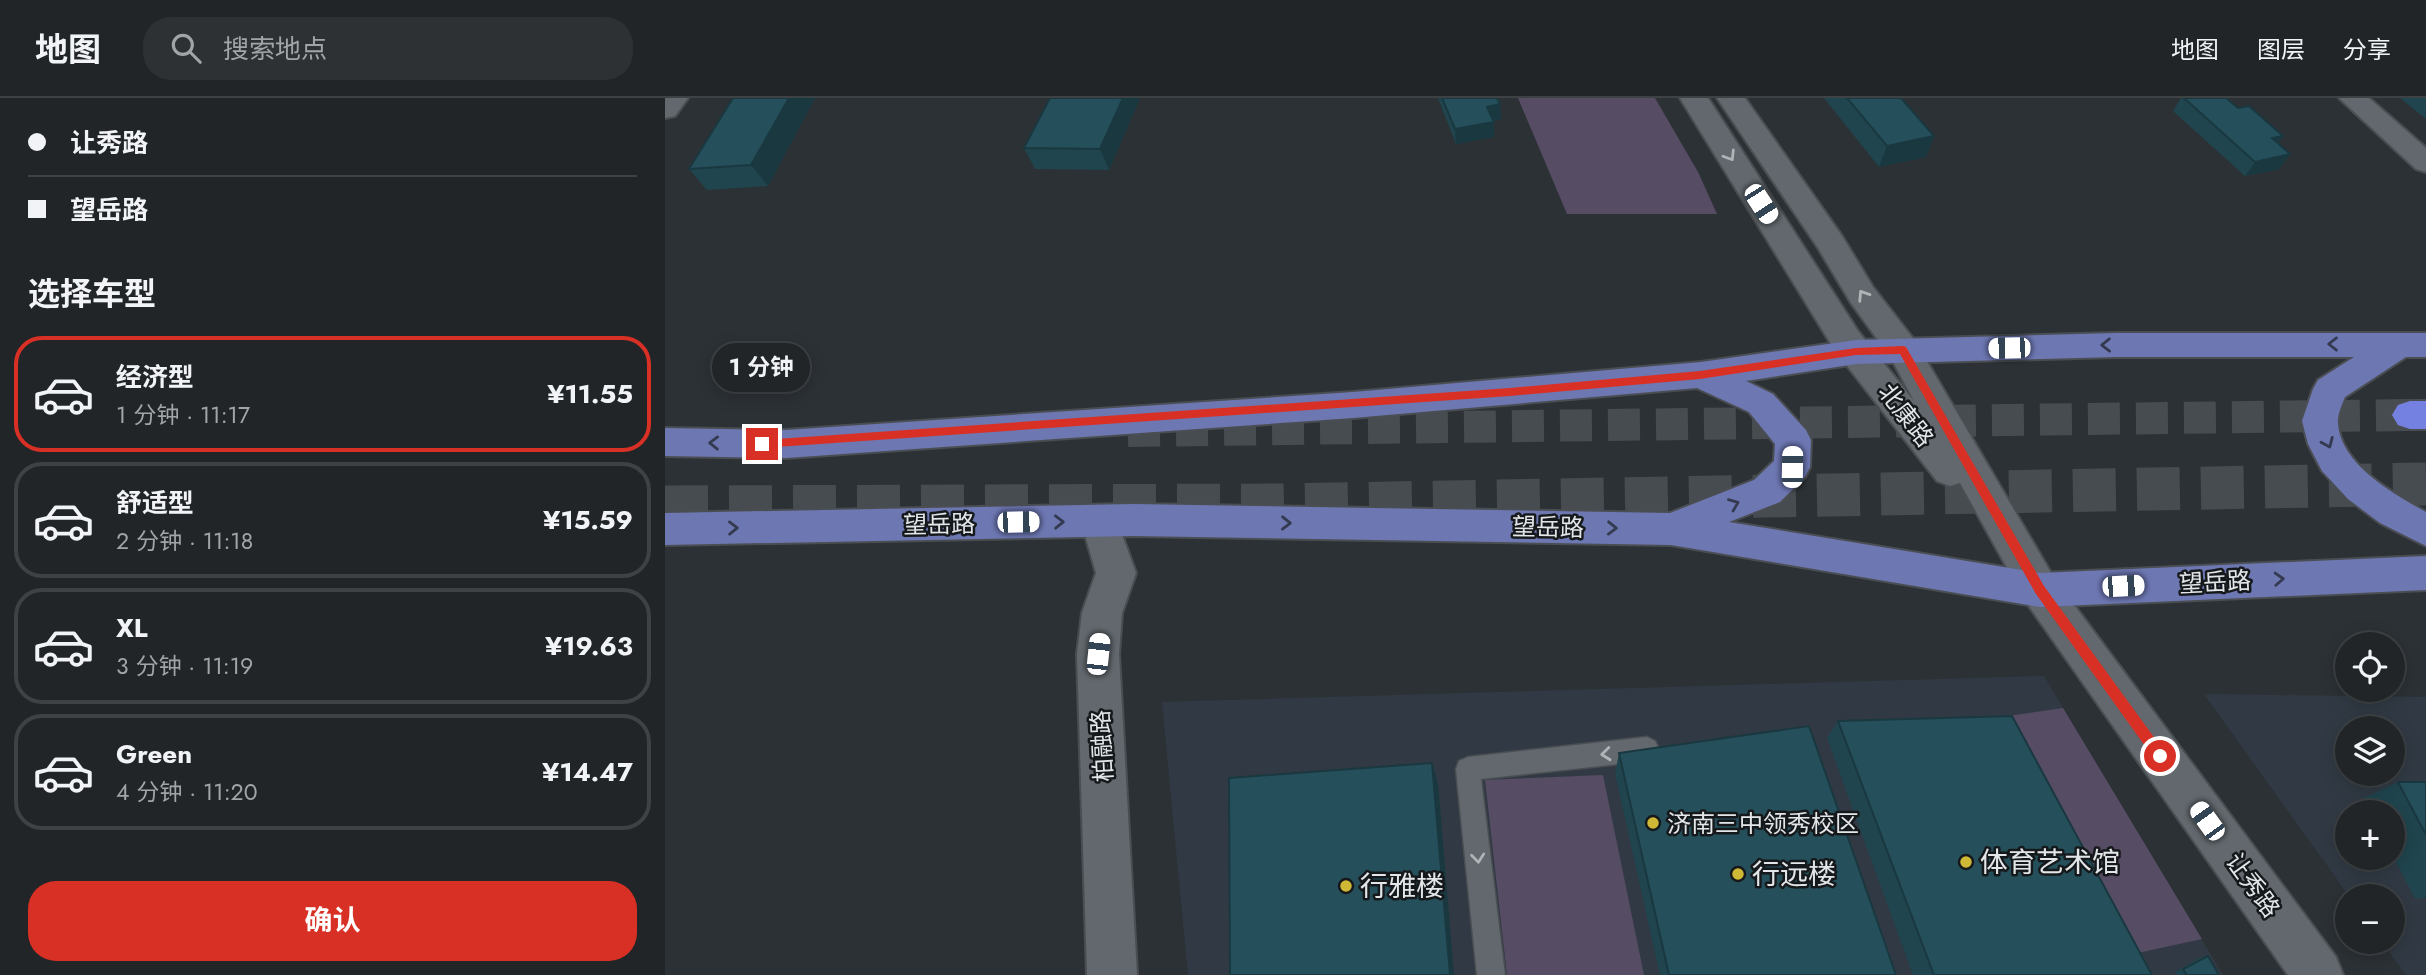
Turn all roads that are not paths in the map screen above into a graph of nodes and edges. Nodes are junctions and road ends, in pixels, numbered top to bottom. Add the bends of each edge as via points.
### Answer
1 (674, 98) edge
2 (1694, 98) edge
3 (1731, 98) edge
4 (2353, 98) edge
5 (665, 110) edge
6 (2426, 163) edge
7 (2414, 344) edge
8 (1903, 350) junction
9 (1856, 352) junction
10 (1700, 375) junction
11 (665, 442) edge
12 (1100, 521) junction
13 (665, 529) edge
14 (1671, 529) junction
15 (2426, 530) edge
16 (2426, 573) edge
17 (2040, 590) junction
18 (1672, 747) edge
19 (1112, 975) edge
20 (1491, 975) edge
21 (2318, 975) edge

1 - 5 main road
2 -> 9 main road, 北康路
8 -> 3 main road, 北康路
4 - 6 main road
7 -> 8 main road
7 -> 15 main road via 2330,388 2320,424 2337,465 2385,509
8 - 9 main road
8 - 17 main road, 北康路
9 - 10 main road
9 - 17 main road, 北康路
10 -> 11 main road via 1340,406 786,444
14 -> 10 main road via 1767,491 1792,467 1793,440 1761,404
13 -> 12 main road, 望岳路
12 -> 14 main road, 望岳路
12 - 19 main road, 柏融路 via 1116,573 1102,613 1098,654
14 - 17 main road, 望岳路
17 -> 16 main road, 望岳路
17 - 21 main road, 让秀路
18 -> 20 lane via 1468,769

